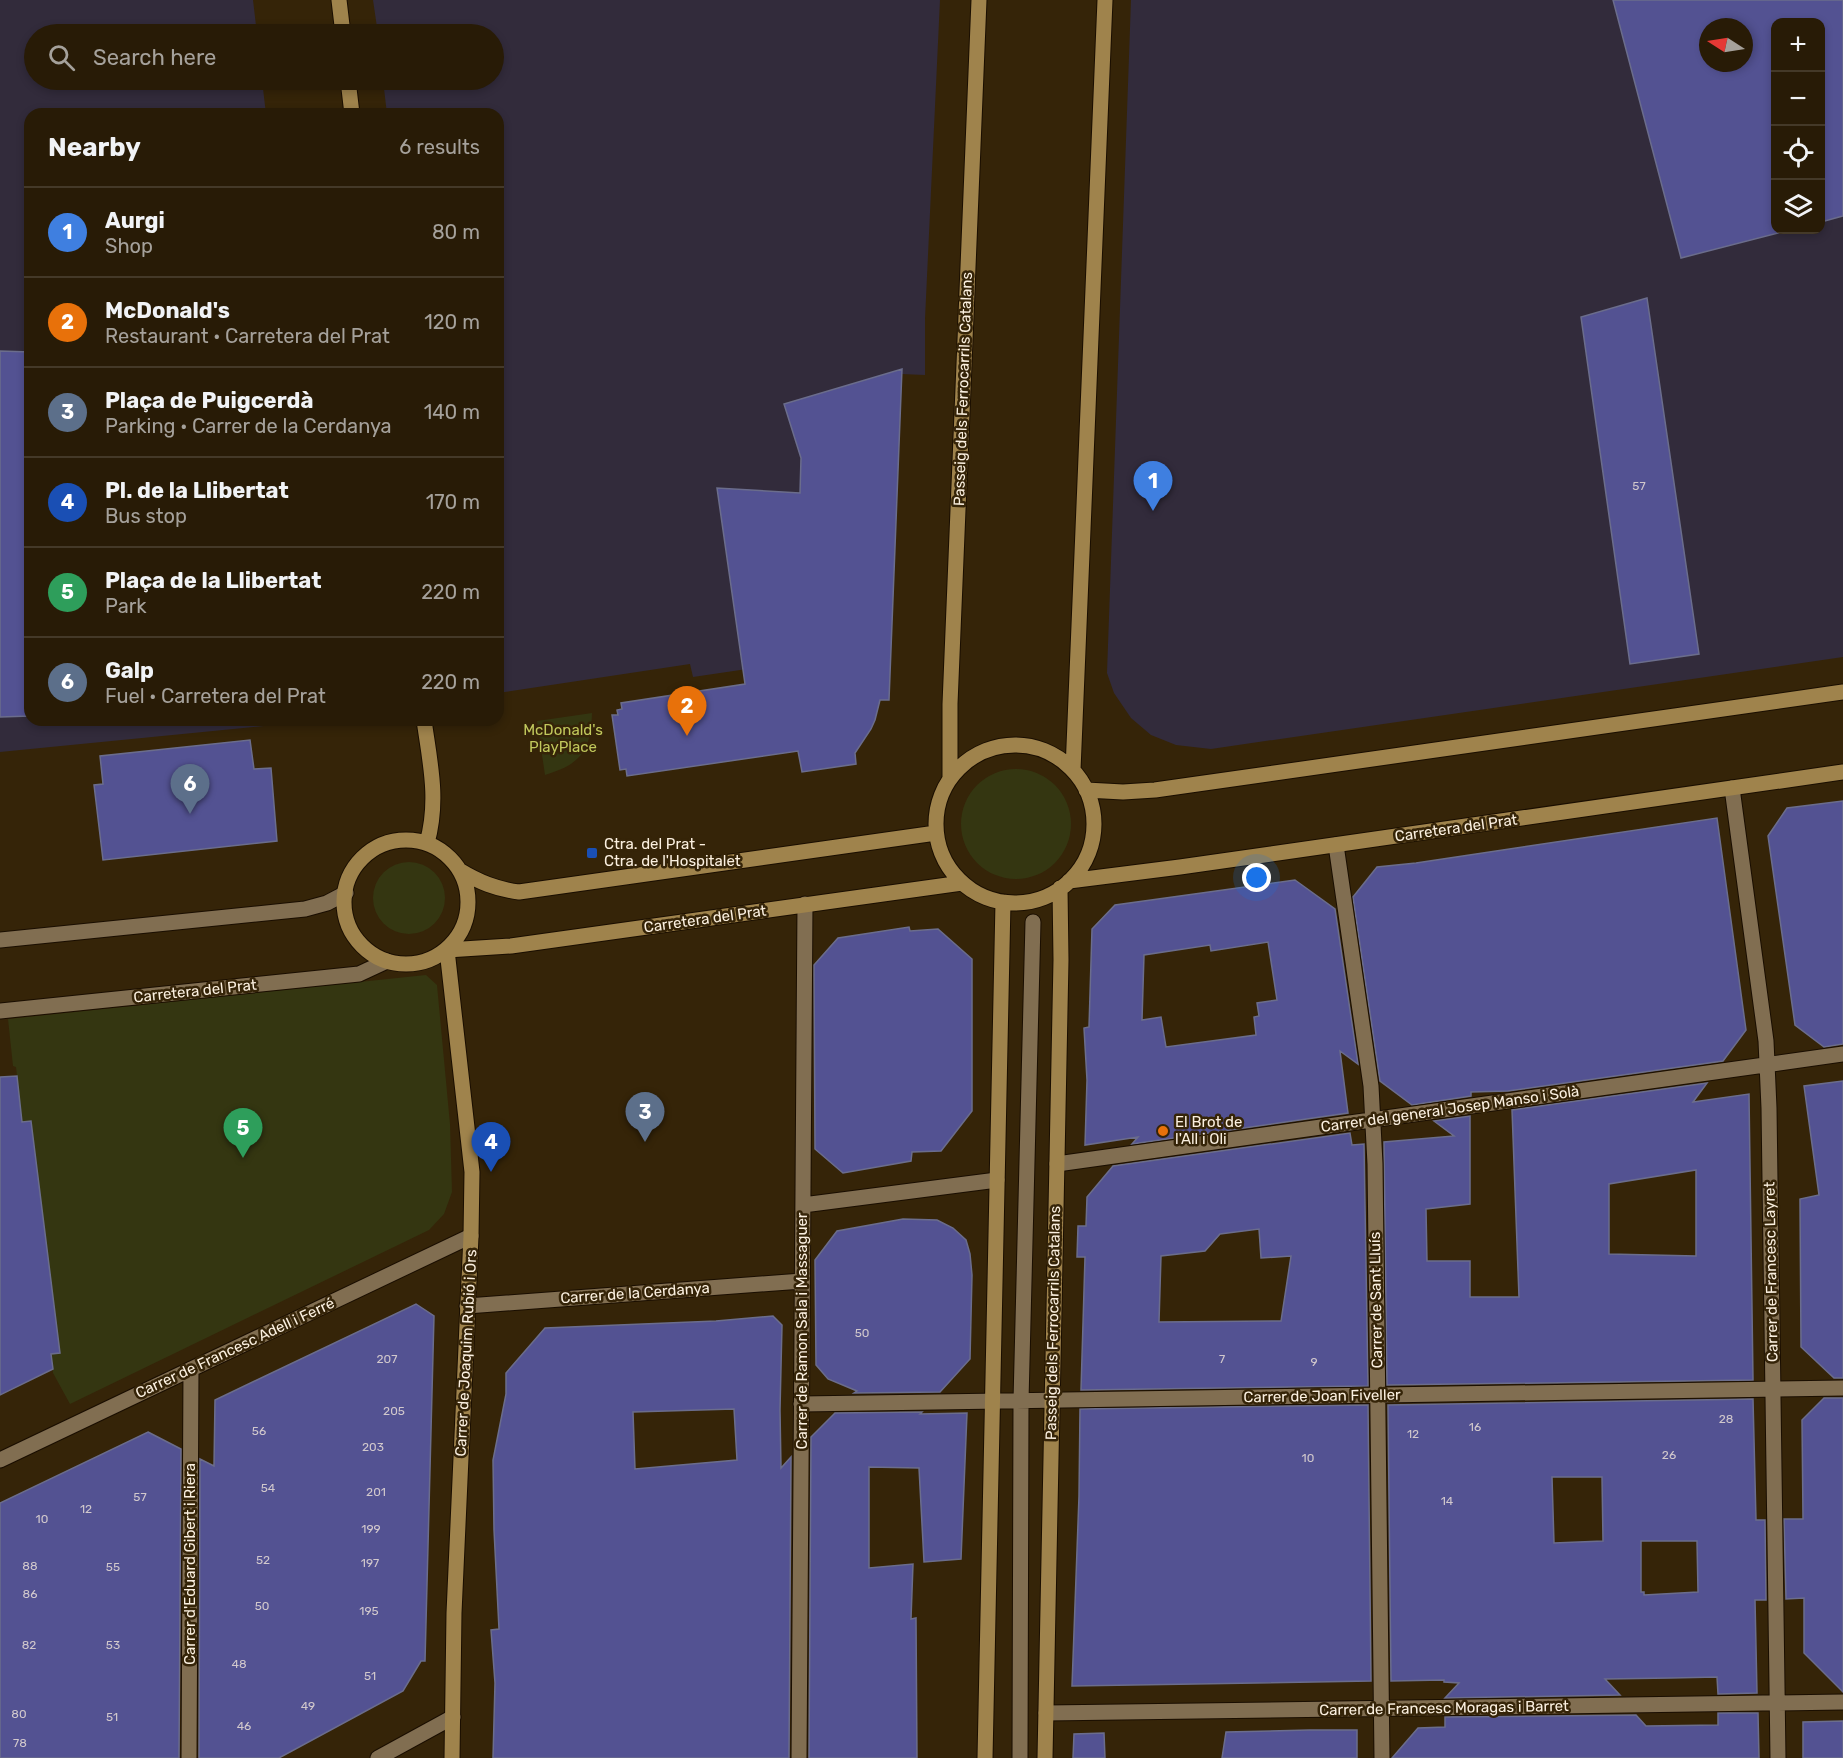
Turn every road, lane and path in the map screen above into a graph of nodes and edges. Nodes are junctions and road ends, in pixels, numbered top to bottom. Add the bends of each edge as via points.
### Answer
1 (339, 0) edge
2 (979, 0) edge
3 (1105, 0) edge
4 (342, 24) edge
5 (349, 90) edge
6 (351, 108) edge
7 (1843, 692) edge
8 (425, 726) edge
9 (1073, 770) junction
10 (1843, 772) edge
11 (950, 778) junction
12 (1732, 788) junction
13 (1086, 790) junction
14 (936, 833) junction
15 (427, 843) junction
16 (1336, 845) junction
17 (459, 870) junction
18 (962, 883) junction
19 (1065, 885) junction
20 (346, 893) junction
21 (1003, 902) junction
22 (805, 904) junction
23 (1033, 922) dead end
24 (0, 940) edge
25 (447, 950) junction
26 (387, 961) junction
27 (0, 1011) edge
28 (1843, 1054) edge
29 (1767, 1064) junction
30 (1372, 1119) junction
31 (1057, 1164) junction
32 (997, 1180) junction
33 (803, 1205) junction
34 (471, 1236) junction
35 (802, 1281) junction
36 (467, 1306) junction
37 (191, 1369) junction
38 (1843, 1388) edge
39 (1773, 1389) junction
40 (1378, 1395) junction
41 (992, 1401) junction
42 (1021, 1401) junction
43 (1052, 1401) junction
44 (801, 1404) junction
45 (0, 1460) edge
46 (1843, 1702) edge
47 (1777, 1703) junction
48 (1382, 1709) junction
49 (1046, 1713) junction
50 (453, 1717) junction
51 (189, 1758) edge
52 (378, 1758) edge
53 (453, 1758) edge
54 (799, 1758) edge
55 (985, 1758) edge
56 (1020, 1758) edge
57 (1045, 1758) edge
58 (1382, 1758) edge
59 (1778, 1758) edge

1 - 4 street
2 - 11 street, Passeig dels Ferrocarrils Catalans
3 - 9 street
5 - 6 street
7 - 13 street via 1155,790
8 - 15 street via 434,800
9 - 11 street via 1036,747 1015,744 978,753
9 - 13 street
10 - 12 street, Carretera del Prat
11 - 14 street via 936,814
12 - 16 street, Carretera del Prat
12 - 29 street, Carrer de Francesc Layret
13 - 19 street via 1094,813 1093,838 1084,861
14 - 17 street via 519,892 498,889
14 - 18 street via 940,852
15 - 17 street via 451,859
15 - 20 street via 400,841 378,847 363,858 351,875
16 - 19 street, Carretera del Prat
16 - 30 street, Carrer de Sant Lluís via 1371,1086
17 - 25 street via 466,887 467,915 462,931
18 - 21 street
18 - 22 street, Carretera del Prat
19 - 21 street via 1030,902
19 - 31 street, Passeig dels Ferrocarrils Catalans
20 - 24 street via 305,909
20 - 26 street via 349,930 370,954
21 - 32 street
22 - 25 street, Carretera del Prat via 511,946
22 - 33 street, Carrer de Ramon Sala i Massaguer
23 - 42 street, Passeig dels Ferrocarrils Catalans
25 - 26 street via 420,962
25 - 34 street, Carrer de Joaquim Rubió i Ors via 472,1172
26 - 27 street, Carretera del Prat via 359,974
28 - 29 street, Carrer del general Josep Manso i Solà
29 - 30 street, Carrer del general Josep Manso i Solà
29 - 39 street, Carrer de Francesc Layret
30 - 31 street, Carrer del general Josep Manso i Solà
30 - 40 street, Carrer de Sant Lluís
31 - 43 street, Passeig dels Ferrocarrils Catalans
32 - 33 street
32 - 41 street
33 - 35 street, Carrer de Ramon Sala i Massaguer
34 - 36 street, Carrer de Joaquim Rubió i Ors
34 - 37 street, Carrer de Francesc Adell i Ferré
35 - 36 street, Carrer de la Cerdanya
35 - 44 street, Carrer de Ramon Sala i Massaguer
36 - 50 street, Carrer de Joaquim Rubió i Ors
37 - 45 street, Carrer de Francesc Adell i Ferré
37 - 51 street, Carrer d'Eduard Gibert i Riera
38 - 39 street, Carrer de Joan Fiveller
39 - 40 street, Carrer de Joan Fiveller
39 - 47 street, Carrer de Francesc Layret
40 - 43 street, Carrer de Joan Fiveller
40 - 48 street, Carrer de Sant Lluís
41 - 42 street, Carrer de Joan Fiveller
41 - 44 street, Carrer de Joan Fiveller
41 - 55 street
42 - 43 street, Carrer de Joan Fiveller
42 - 56 street, Passeig dels Ferrocarrils Catalans
43 - 49 street, Passeig dels Ferrocarrils Catalans
44 - 54 street, Carrer de Ramon Sala i Massaguer
46 - 47 street, Carrer de Francesc Moragas i Barret
47 - 48 street, Carrer de Francesc Moragas i Barret
47 - 59 street, Carrer de Francesc Layret
48 - 49 street, Carrer de Francesc Moragas i Barret
48 - 58 street, Carrer de Sant Lluís
49 - 57 street, Passeig dels Ferrocarrils Catalans
50 - 52 street
50 - 53 street, Carrer de Joaquim Rubió i Ors

